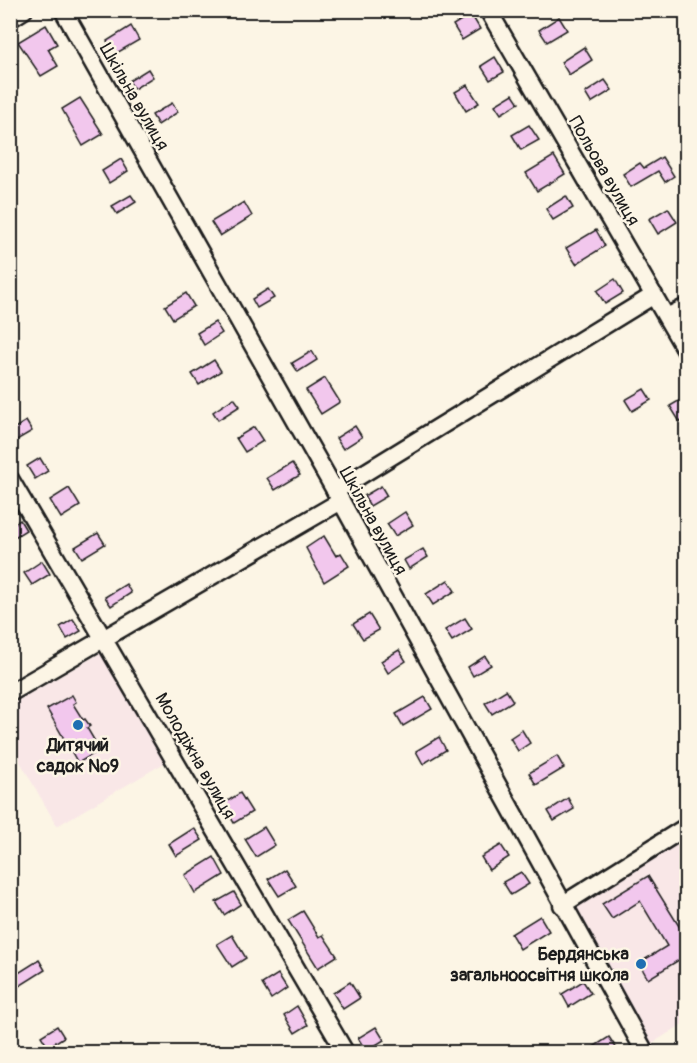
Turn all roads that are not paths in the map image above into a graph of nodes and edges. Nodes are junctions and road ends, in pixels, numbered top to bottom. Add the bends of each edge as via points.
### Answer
1 (24, 10) edge
2 (63, 10) edge
3 (488, 10) edge
4 (10, 20) edge
5 (654, 295) junction
6 (687, 307) edge
7 (667, 317) junction
8 (687, 351) edge
9 (10, 479) edge
10 (338, 496) junction
11 (104, 639) junction
12 (10, 693) edge
13 (687, 827) edge
14 (562, 905) junction
15 (345, 1053) edge
16 (645, 1053) edge

1 - 4 street
2 - 10 street, Шкільна вулиця
3 - 5 street, Польова вулиця
5 - 7 street, Польова вулиця
5 - 10 street
6 - 7 street
7 - 8 street, Польова вулиця
9 - 11 street, Молодіжна вулиця
10 - 11 street
10 - 14 street, Шкільна вулиця
11 - 12 street
11 - 15 street, Молодіжна вулиця
13 - 14 street
14 - 16 street, Шкільна вулиця

